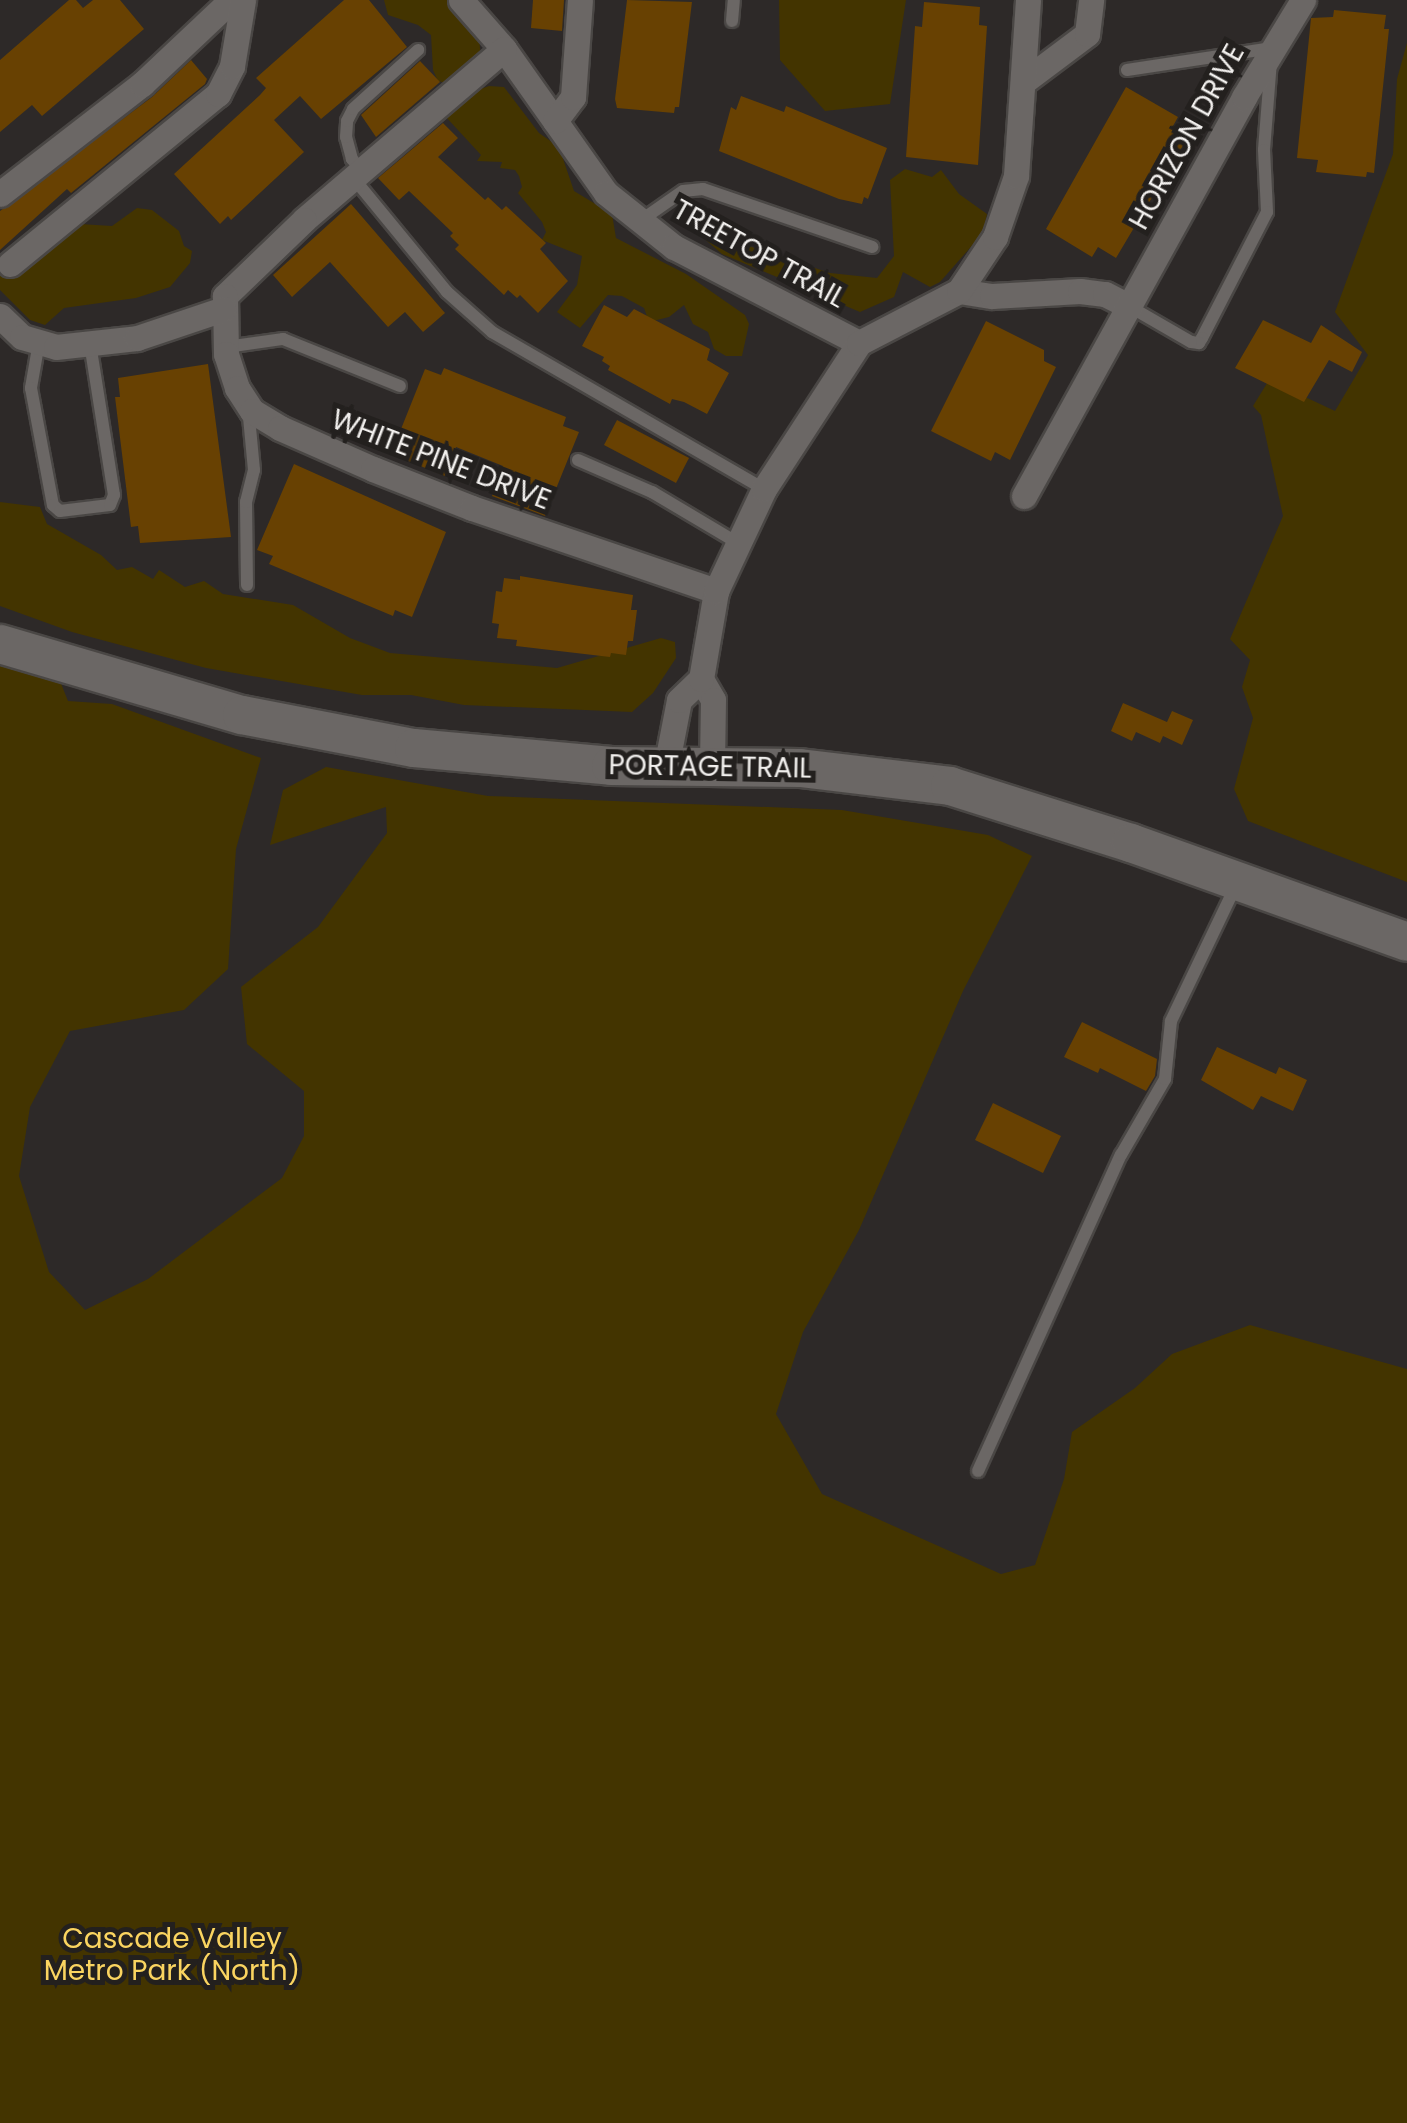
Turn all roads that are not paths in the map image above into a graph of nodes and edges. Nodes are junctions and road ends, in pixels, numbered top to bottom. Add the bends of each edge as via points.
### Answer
1 (230, 0) edge
2 (242, 0) edge
3 (461, 0) edge
4 (580, 0) edge
5 (734, 0) edge
6 (1028, 0) edge
7 (1091, 0) edge
8 (1303, 0) edge
9 (732, 21) dead end
10 (1272, 48) junction
11 (504, 49) junction
12 (418, 50) dead end
13 (1127, 70) dead end
14 (1023, 82) junction
15 (555, 122) junction
16 (359, 177) junction
17 (0, 194) edge
18 (640, 220) junction
19 (872, 247) dead end
20 (10, 264) dead end
21 (960, 291) junction
22 (1128, 306) junction
23 (223, 309) junction
24 (0, 316) edge
25 (39, 342) junction
26 (90, 343) junction
27 (859, 343) junction
28 (226, 347) junction
29 (400, 386) dead end
30 (248, 404) junction
31 (578, 460) dead end
32 (764, 489) junction
33 (1024, 496) dead end
34 (738, 543) junction
35 (247, 585) dead end
36 (716, 590) junction
37 (0, 644) edge
38 (700, 679) junction
39 (666, 767) junction
40 (712, 767) junction
41 (1238, 880) junction
42 (1407, 942) edge
43 (978, 1472) dead end

1 - 17 street via 142,84
2 - 20 street via 232,66 218,94
3 - 11 street, TREETOP TRAIL
4 - 15 street via 573,97
5 - 9 lane
6 - 14 street
7 - 14 street via 1087,34
8 - 10 street, HORIZON DRIVE
10 - 13 lane
10 - 22 street, HORIZON DRIVE
10 - 22 lane via 1267,212 1199,344
11 - 15 street, TREETOP TRAIL
11 - 16 street
12 - 16 lane via 353,109 347,122
14 - 21 street via 1016,176 995,237
15 - 18 street, TREETOP TRAIL via 606,193
16 - 23 street via 251,267
16 - 32 lane via 447,292 492,332
18 - 19 lane via 683,191 703,189
18 - 27 street, TREETOP TRAIL via 674,248
21 - 22 street via 1104,294
21 - 27 street
22 - 33 street, HORIZON DRIVE
23 - 26 street via 137,338
23 - 28 street
24 - 25 street via 22,337
25 - 26 street
25 - 26 lane via 31,388 53,505 60,511 110,505 114,495
27 - 32 street
28 - 29 lane via 283,339
28 - 30 street
30 - 35 lane via 254,470 246,502
30 - 36 street, WHITE PINE DRIVE via 280,428 373,469
31 - 34 lane via 652,492
32 - 34 street
34 - 36 street
36 - 38 street
37 - 39 main road, PORTAGE TRAIL via 242,715 414,748
38 - 39 street via 679,700
38 - 40 street via 714,700
39 - 40 main road, PORTAGE TRAIL
40 - 41 main road, PORTAGE TRAIL via 800,768 950,786
41 - 42 main road, PORTAGE TRAIL
41 - 43 lane via 1171,1021 1165,1079 1120,1156

